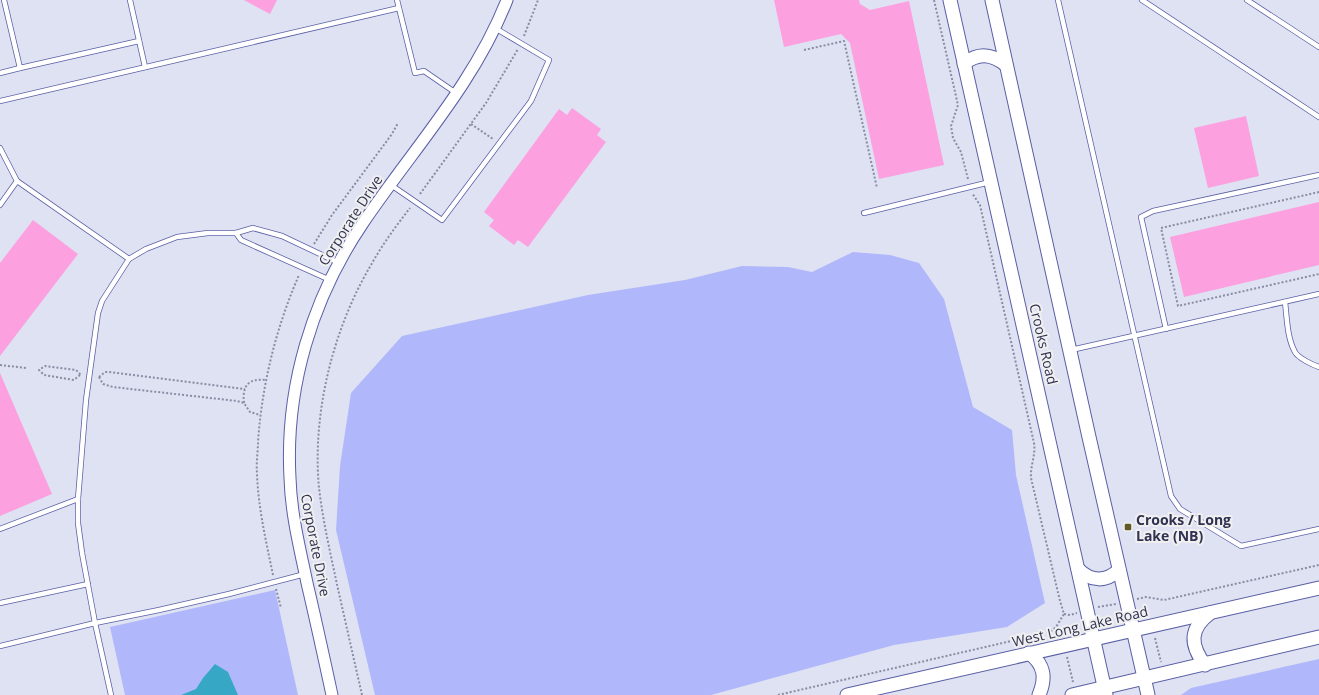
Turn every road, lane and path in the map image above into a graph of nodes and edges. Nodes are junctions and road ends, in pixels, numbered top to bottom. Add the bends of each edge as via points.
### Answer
1 (4, 0) edge
2 (130, 0) edge
3 (397, 0) edge
4 (507, 0) edge
5 (538, 0) edge
6 (934, 0) edge
7 (950, 0) edge
8 (992, 0) edge
9 (1058, 0) edge
10 (1142, 0) edge
11 (1248, 0) edge
12 (399, 8) junction
13 (495, 28) junction
14 (524, 34) dead end
15 (139, 41) junction
16 (1319, 47) edge
17 (517, 50) dead end
18 (804, 50) dead end
19 (964, 64) junction
20 (1006, 65) junction
21 (145, 66) junction
22 (20, 68) junction
23 (0, 73) edge
24 (457, 94) junction
25 (0, 101) edge
26 (1319, 117) edge
27 (398, 123) dead end
28 (471, 124) junction
29 (493, 140) dead end
30 (0, 148) edge
31 (1319, 175) edge
32 (968, 177) dead end
33 (17, 181) junction
34 (991, 182) junction
35 (391, 185) junction
36 (877, 188) dead end
37 (1319, 192) edge
38 (972, 194) dead end
39 (419, 195) dead end
40 (0, 205) edge
41 (408, 210) dead end
42 (864, 213) dead end
43 (236, 233) junction
44 (315, 242) dead end
45 (129, 259) junction
46 (339, 262) junction
47 (299, 274) dead end
48 (1319, 274) edge
49 (330, 280) junction
50 (1319, 294) edge
51 (1286, 302) junction
52 (1166, 329) junction
53 (1135, 336) junction
54 (1070, 351) junction
55 (0, 365) edge
56 (1319, 367) edge
57 (26, 368) dead end
58 (81, 375) joint
59 (266, 380) junction
60 (245, 389) junction
61 (244, 403) junction
62 (260, 415) junction
63 (78, 499) junction
64 (0, 528) edge
65 (1319, 529) edge
66 (1319, 565) edge
67 (1078, 569) junction
68 (1119, 570) junction
69 (273, 572) dead end
70 (305, 574) junction
71 (88, 584) junction
72 (1319, 588) edge
73 (277, 590) dead end
74 (1138, 599) dead end
75 (0, 603) edge
76 (1116, 604) dead end
77 (281, 608) dead end
78 (1096, 608) dead end
79 (1210, 613) junction
80 (1064, 614) junction
81 (1070, 615) dead end
82 (95, 623) junction
83 (1133, 630) junction
84 (1154, 635) dead end
85 (1319, 637) edge
86 (1093, 639) junction
87 (0, 646) edge
88 (1029, 654) junction
89 (1066, 655) dead end
90 (1162, 664) dead end
91 (1205, 665) junction
92 (1144, 678) junction
93 (1073, 690) edge
94 (1106, 691) edge
95 (112, 695) edge
96 (332, 695) edge
97 (362, 695) edge
98 (778, 695) edge
99 (847, 695) edge
100 (1039, 695) edge
101 (1148, 695) edge

1 - 22 lane
2 - 15 lane
3 - 12 lane
4 - 13 street, Corporate Drive
5 - 14 path
6 - 32 path via 958,105 952,121 952,132
7 - 19 main road, Crooks Road
8 - 20 main road, Crooks Road
9 - 53 lane
10 - 26 lane
11 - 16 lane
12 - 21 lane
12 - 24 lane via 415,73 424,71
13 - 24 street, Corporate Drive
13 - 35 lane via 549,60 531,101 442,220
15 - 21 lane
15 - 22 lane
17 - 28 path via 497,86
18 - 36 path via 844,41
19 - 20 main road via 980,55 994,57
19 - 34 main road, Crooks Road
20 - 54 main road, Crooks Road
21 - 25 lane
22 - 23 lane
24 - 35 street, Corporate Drive
27 - 44 path
28 - 29 path
28 - 39 path
30 - 33 lane
31 - 52 lane via 1152,211 1141,217
33 - 40 lane
33 - 45 lane
34 - 42 lane
34 - 67 main road, Crooks Road
35 - 46 street, Corporate Drive
37 - 48 path via 1161,228 1178,306
38 - 80 path via 980,205 1034,442 1031,478
41 - 97 path via 371,265 344,321 329,371 319,431 319,487 324,525
43 - 45 lane via 177,237 146,249
43 - 46 lane via 254,228 269,232
43 - 49 lane via 242,240
45 - 63 lane via 102,301 98,313 86,400
46 - 49 street, Corporate Drive
47 - 59 path via 278,330
49 - 70 street, Corporate Drive via 306,341 290,420 290,486
50 - 51 lane
51 - 52 lane
51 - 56 lane via 1295,354
52 - 53 lane
53 - 54 lane
53 - 65 lane via 1171,496 1180,509 1241,546
54 - 68 main road, Crooks Road
55 - 57 path
58 - 58 path via 74,380 44,375 39,370 46,366 76,370
59 - 60 path via 256,379
59 - 62 path
60 - 61 path
60 - 61 path via 109,372 99,377 103,384 113,387
61 - 62 path via 250,412
62 - 69 path via 257,471 259,499
63 - 64 lane
63 - 71 lane via 78,523
66 - 74 path via 1164,600 1146,597
67 - 68 main road via 1089,578 1096,579 1109,578
67 - 86 main road, Crooks Road
68 - 83 main road, Crooks Road
70 - 82 lane via 166,609
70 - 96 street, Corporate Drive
71 - 75 lane
71 - 82 lane
72 - 79 main road, West Long Lake Road
73 - 77 path
76 - 78 path
79 - 83 main road, West Long Lake Road
79 - 91 main road via 1198,624 1194,636 1195,648
80 - 81 path
80 - 98 path via 1050,632
82 - 87 lane
82 - 95 lane
83 - 86 main road, West Long Lake Road
83 - 92 main road, Crooks Road
84 - 90 path
85 - 91 main road
86 - 88 main road, West Long Lake Road
86 - 94 main road, Crooks Road
88 - 99 main road, West Long Lake Road
88 - 100 main road via 1043,670 1043,686
89 - 93 path
91 - 92 main road
92 - 94 main road
92 - 101 main road, Crooks Road
93 - 94 main road

